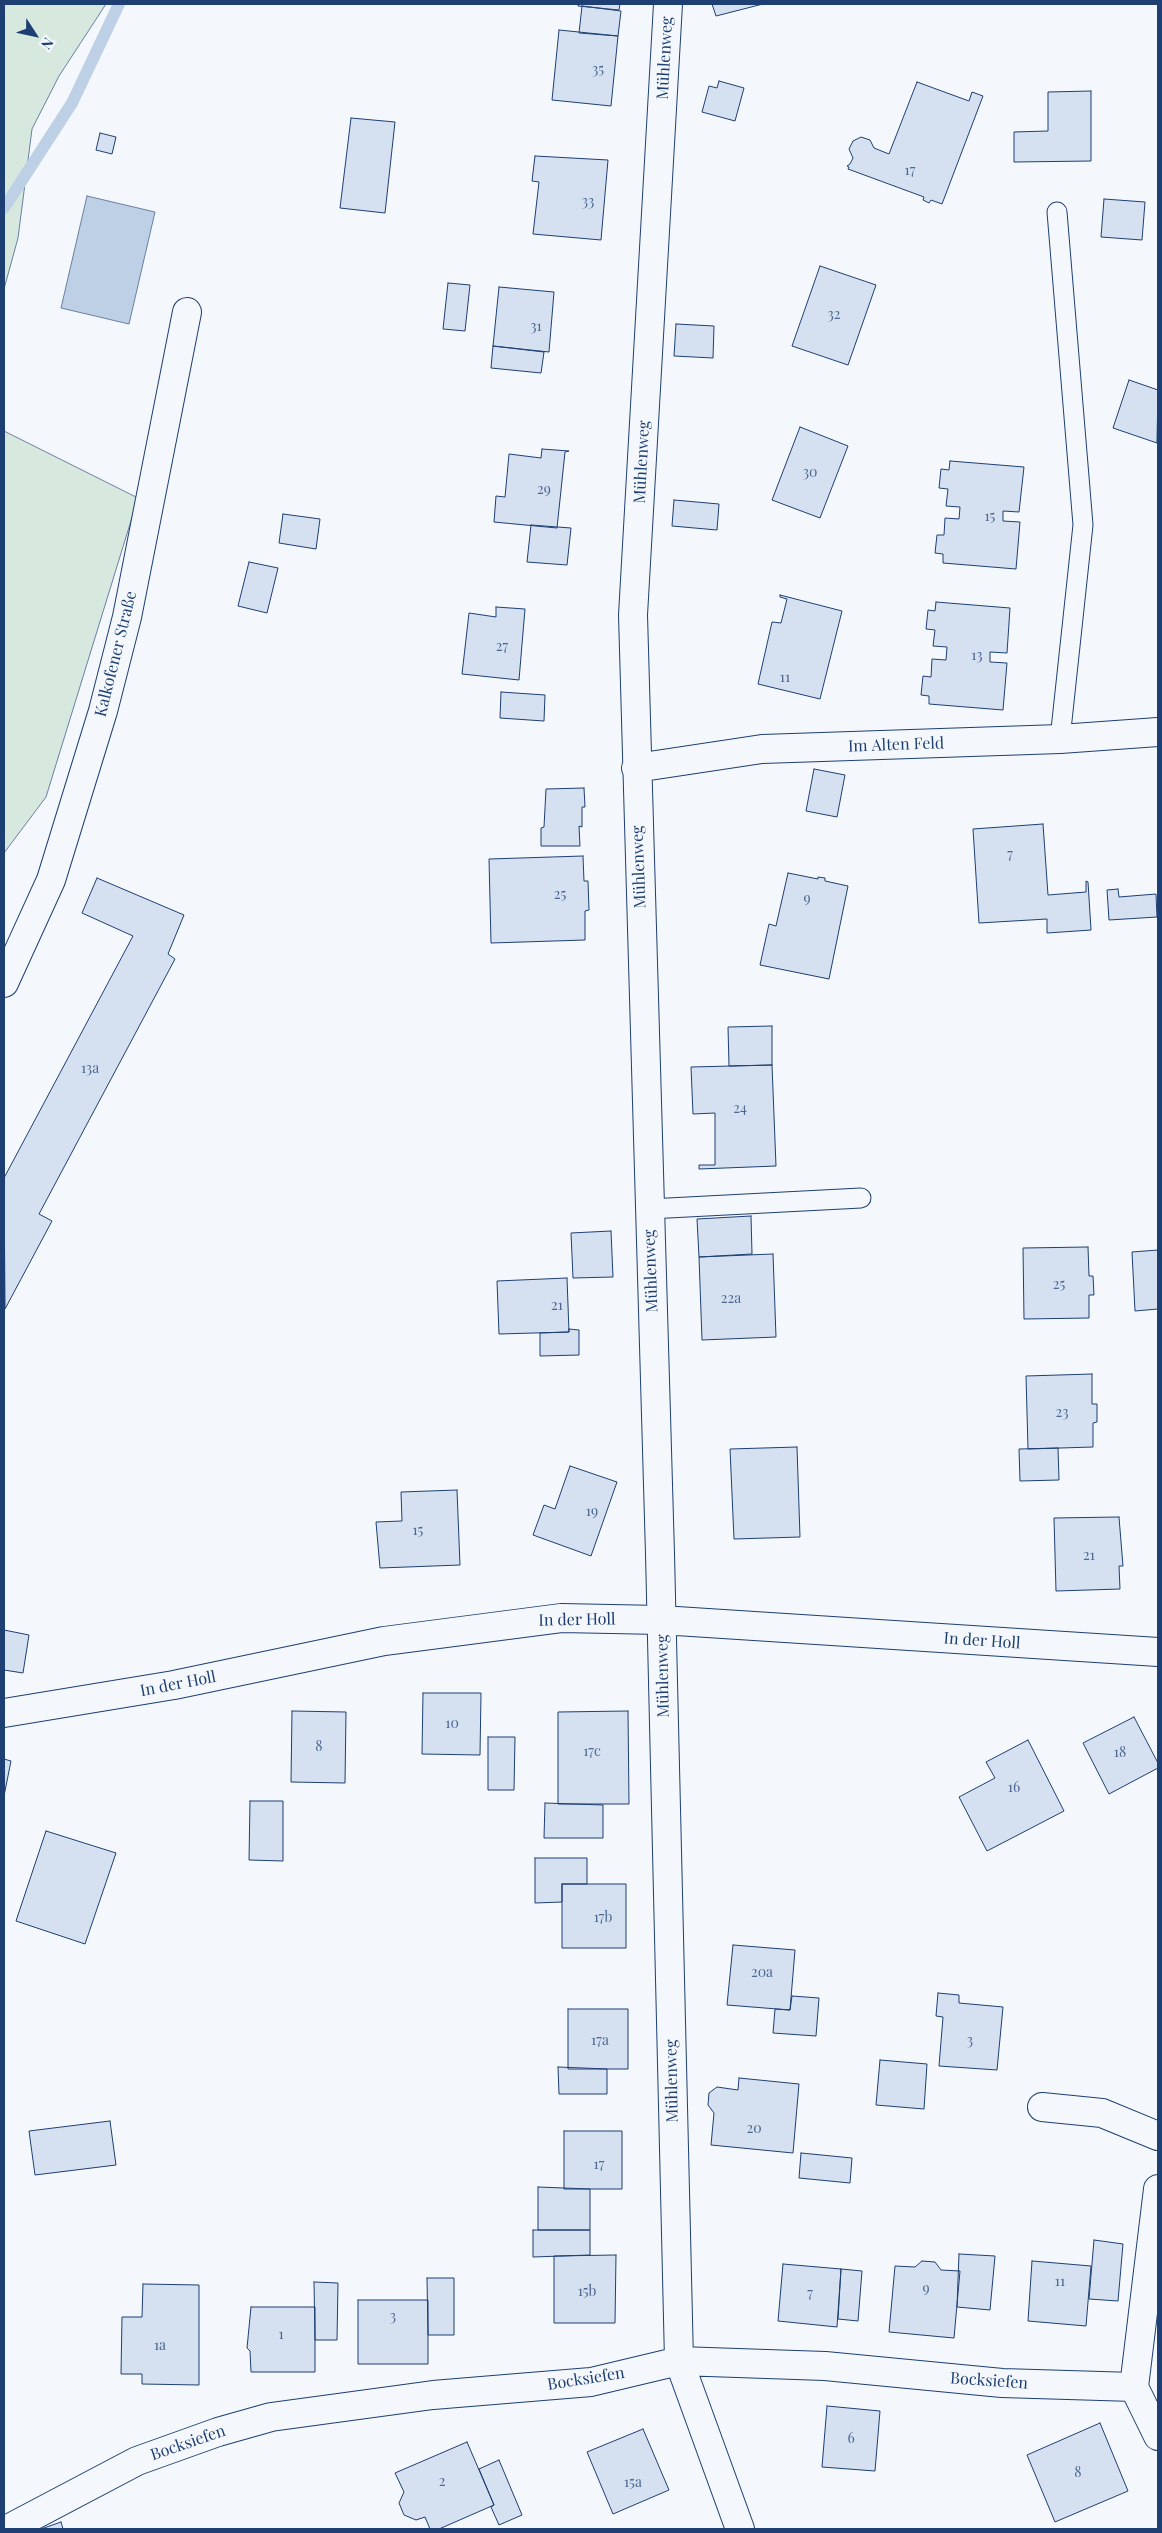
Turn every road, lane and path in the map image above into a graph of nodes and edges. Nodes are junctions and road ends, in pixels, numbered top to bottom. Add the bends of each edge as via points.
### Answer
1 (668, 4) edge
2 (1056, 212) dead end
3 (187, 312) dead end
4 (1158, 732) edge
5 (1060, 739) junction
6 (636, 768) junction
7 (4, 983) edge
8 (861, 1198) dead end
9 (649, 1209) junction
10 (661, 1620) junction
11 (1158, 1652) edge
12 (4, 1713) edge
13 (1042, 2107) dead end
14 (1158, 2136) edge
15 (1158, 2189) edge
16 (679, 2361) junction
17 (1134, 2387) junction
18 (1158, 2436) edge
19 (8, 2529) edge
20 (740, 2529) edge

1 - 6 street, Mühlenweg via 633,615
2 - 5 lane via 1083,525
3 - 7 street, Kalkofener Straße via 127,617 103,711 51,880
4 - 5 street, Im Alten Feld
5 - 6 street, Im Alten Feld via 762,749
6 - 9 street, Mühlenweg
8 - 9 lane
9 - 10 street, Mühlenweg
10 - 11 street, In der Holl
10 - 12 street, In der Holl via 561,1618 384,1640 174,1685
10 - 16 street, Mühlenweg
13 - 14 street via 1102,2113
15 - 17 street
16 - 17 street, Bocksiefen via 825,2366 1002,2383
16 - 19 street, Bocksiefen via 591,2382 433,2395 271,2417 137,2461
16 - 20 street, Mühlenweg
17 - 18 street

